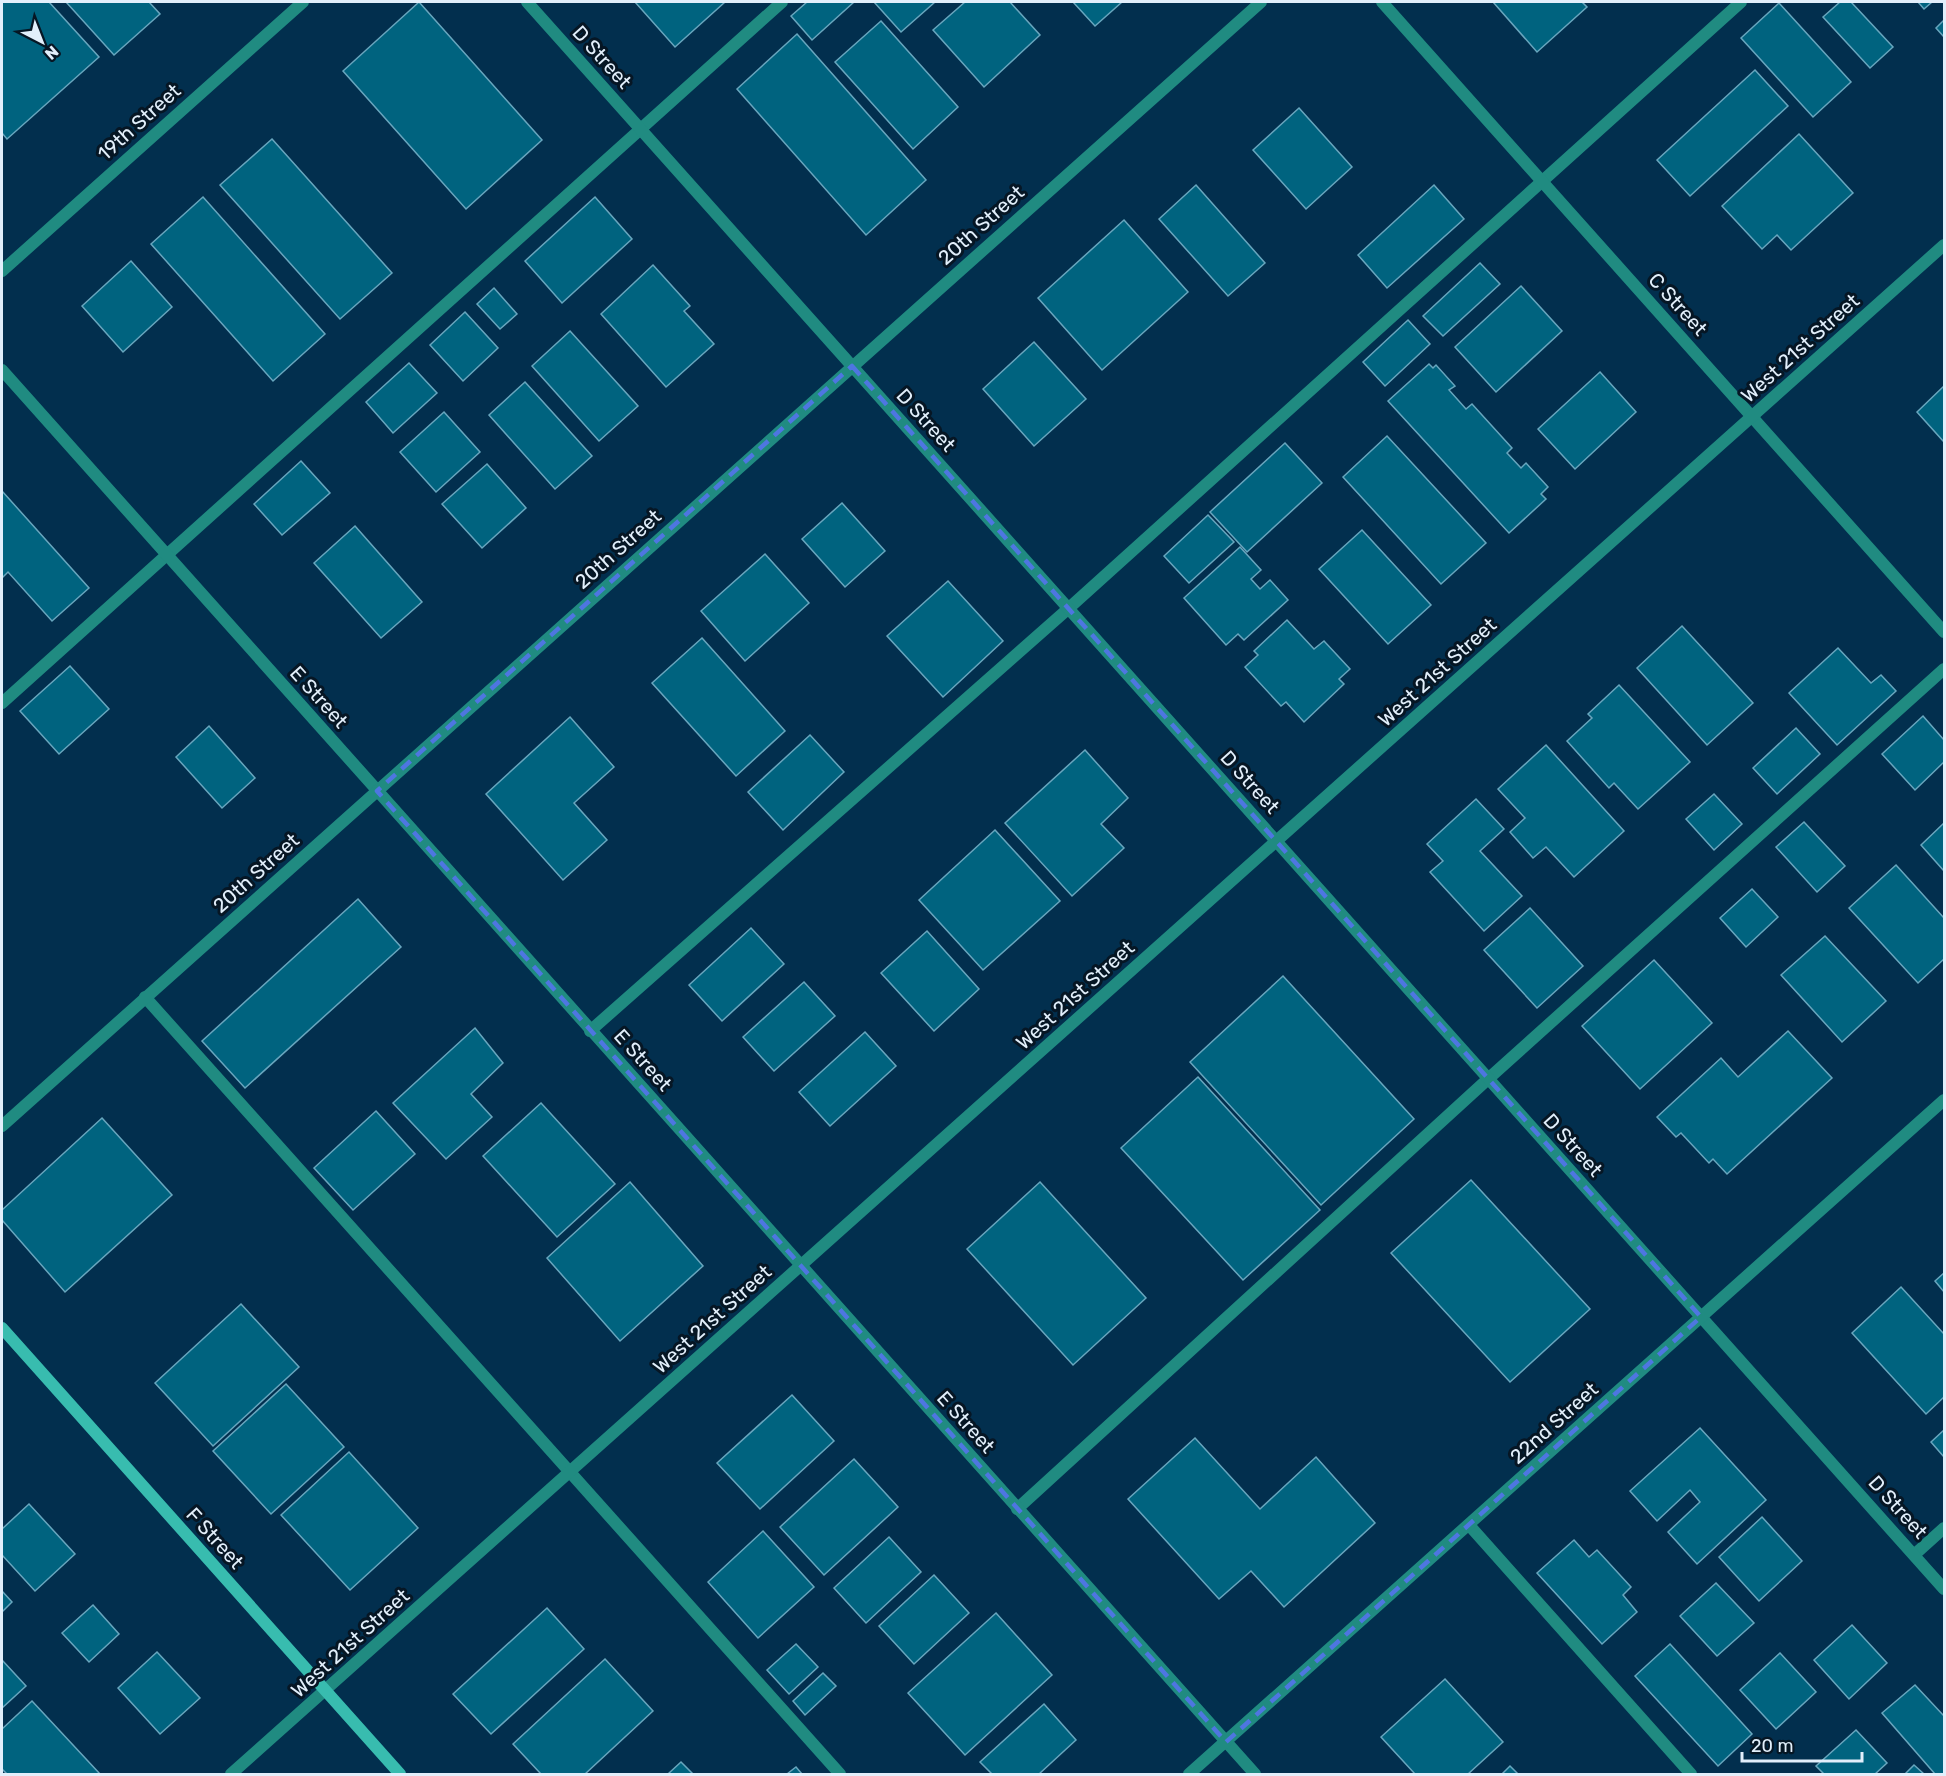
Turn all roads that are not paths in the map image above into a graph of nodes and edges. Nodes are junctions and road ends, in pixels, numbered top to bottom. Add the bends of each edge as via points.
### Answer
1 (303, 2) edge
2 (526, 2) edge
3 (782, 2) edge
4 (1261, 2) edge
5 (1382, 2) edge
6 (1741, 2) edge
7 (639, 128) junction
8 (1543, 181) junction
9 (1944, 245) edge
10 (2, 271) edge
11 (852, 366) junction
12 (2, 370) edge
13 (1752, 417) junction
14 (167, 555) junction
15 (1069, 608) junction
16 (1944, 632) edge
17 (1944, 669) edge
18 (2, 703) edge
19 (377, 791) junction
20 (1276, 842) junction
21 (145, 997) junction
22 (590, 1030) junction
23 (1488, 1079) junction
24 (1944, 1100) edge
25 (2, 1126) edge
26 (801, 1266) junction
27 (1701, 1317) junction
28 (2, 1328) edge
29 (570, 1473) junction
30 (1017, 1509) junction
31 (1468, 1525) junction
32 (1944, 1528) edge
33 (1914, 1555) junction
34 (1944, 1588) edge
35 (325, 1691) junction
36 (1226, 1742) junction
37 (231, 1774) edge
38 (400, 1774) edge
39 (840, 1774) edge
40 (1189, 1774) edge
41 (1255, 1774) edge
42 (1690, 1774) edge

1 - 10 street, 19th Street
2 - 7 street, D Street
3 - 7 street
4 - 11 street, 20th Street
5 - 8 street, C Street
6 - 8 street
7 - 11 street, D Street
7 - 14 street
8 - 13 street, C Street
8 - 15 street
9 - 13 street, West 21st Street
11 - 15 street, D Street
11 - 19 street, 20th Street
12 - 14 street, E Street
13 - 16 street, C Street
13 - 20 street, West 21st Street
14 - 18 street
14 - 19 street, E Street
15 - 20 street, D Street
15 - 22 street
17 - 23 street
19 - 21 street, 20th Street
19 - 22 street, E Street
20 - 23 street, D Street
20 - 26 street, West 21st Street
21 - 25 street, 20th Street
21 - 29 street
22 - 26 street, E Street
23 - 27 street, D Street
23 - 30 street
24 - 27 street, 22nd Street
26 - 29 street, West 21st Street
26 - 30 street, E Street
27 - 31 street, 22nd Street
27 - 33 street, D Street
28 - 35 main road, F Street
29 - 35 street, West 21st Street
29 - 39 street
30 - 36 street, E Street
31 - 36 street, 22nd Street
31 - 42 street
32 - 33 street
33 - 34 street, D Street
35 - 37 street, West 21st Street
35 - 38 main road, F Street
36 - 40 street, 22nd Street
36 - 41 street, E Street

